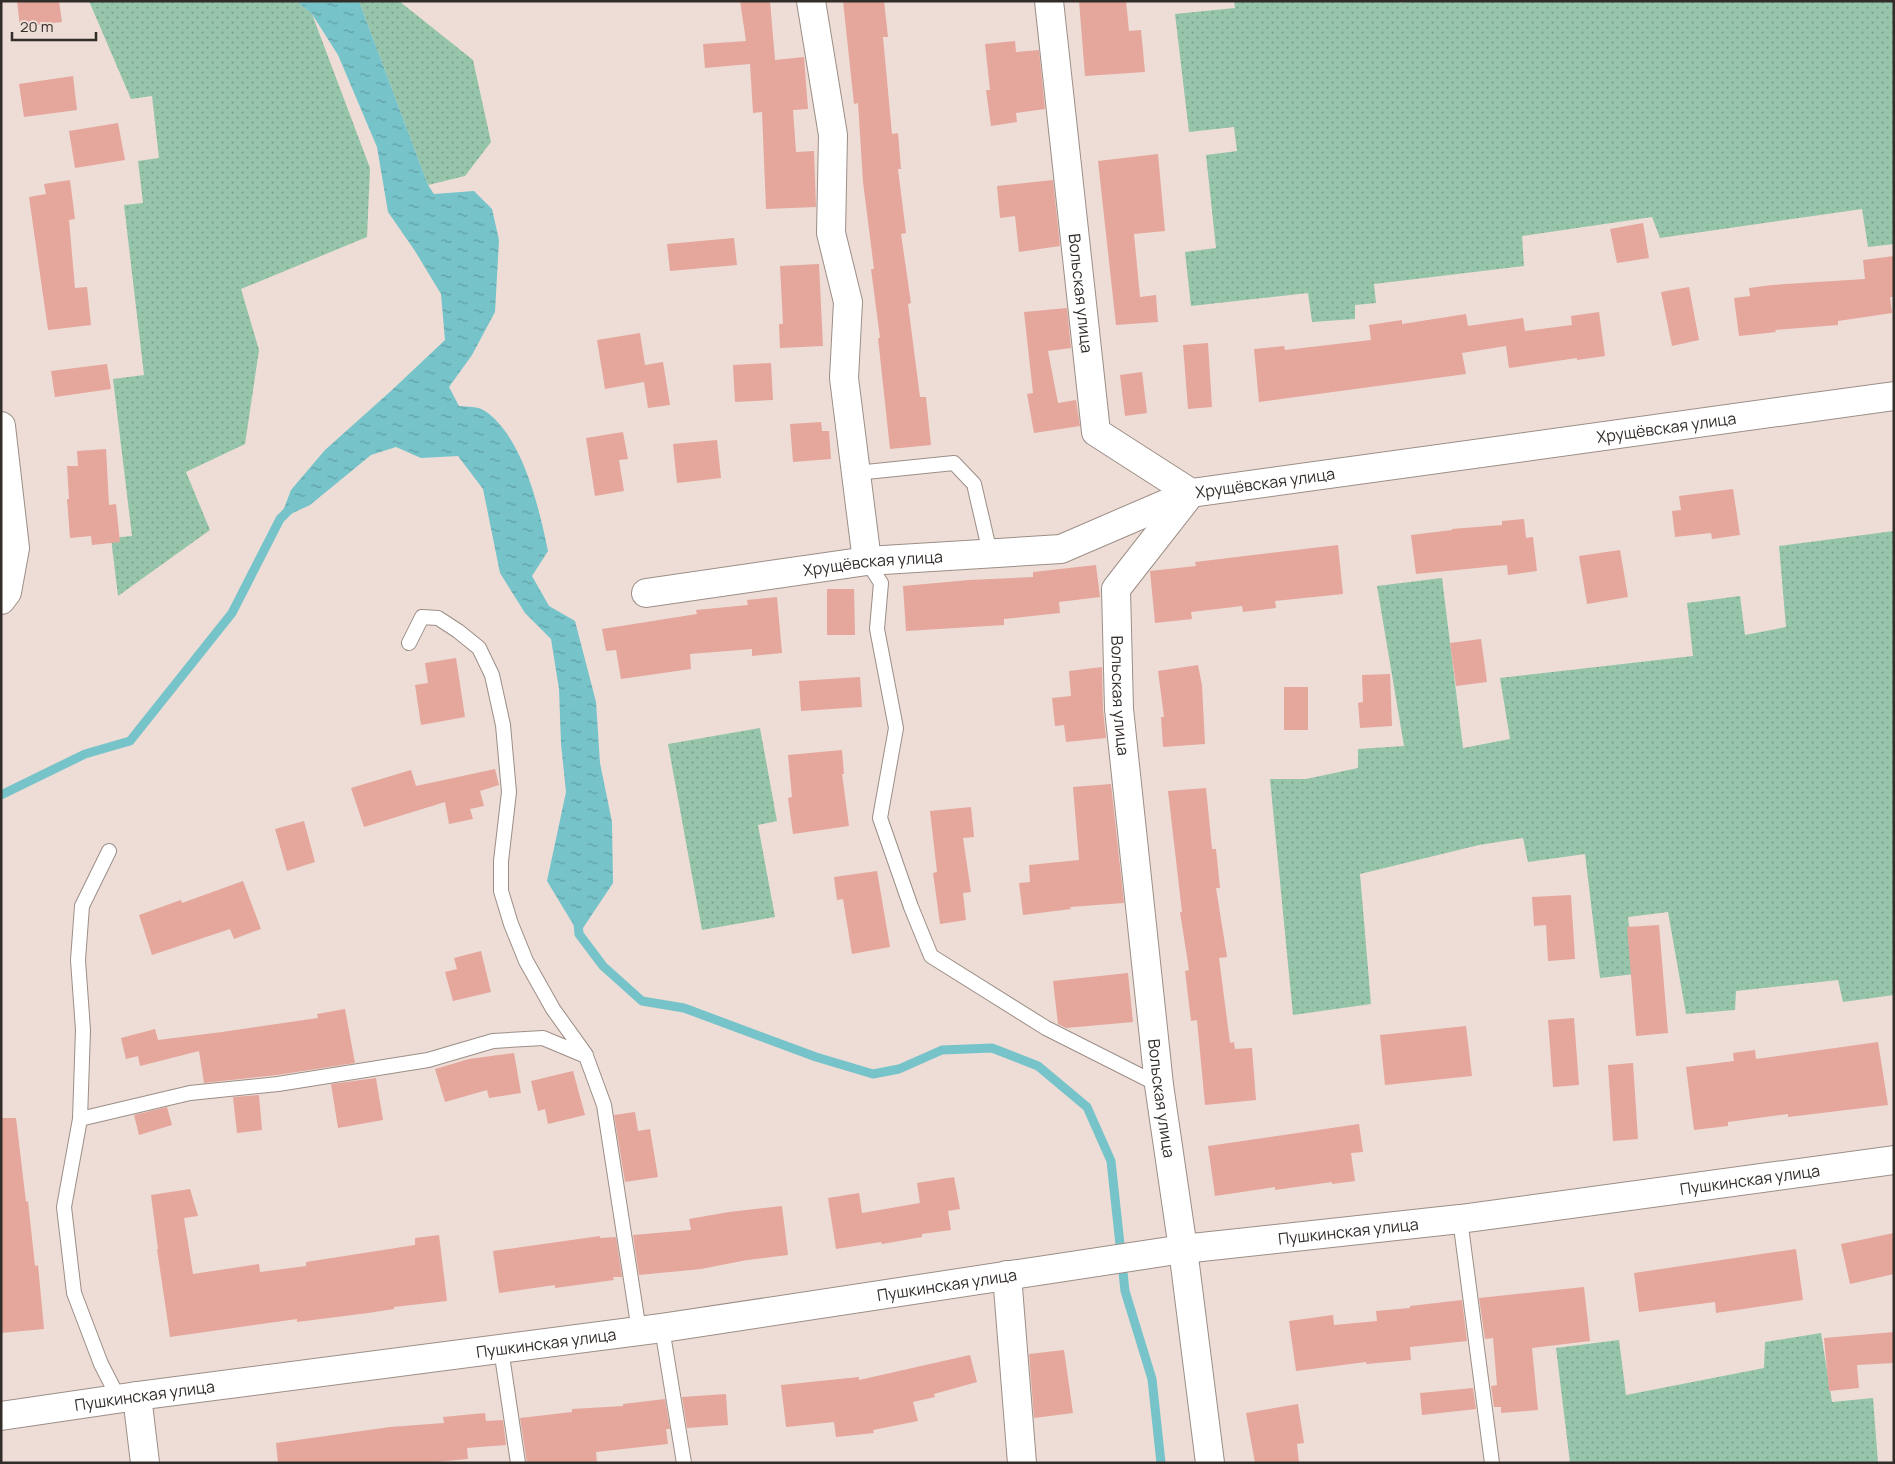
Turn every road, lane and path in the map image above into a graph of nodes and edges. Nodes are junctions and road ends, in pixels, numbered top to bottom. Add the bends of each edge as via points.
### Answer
1 (811, 1) edge
2 (1048, 1) edge
3 (1894, 396) edge
4 (1, 426) edge
5 (856, 473) junction
6 (1191, 493) junction
7 (990, 553) junction
8 (867, 561) junction
9 (646, 593) dead end
10 (1, 600) edge
11 (409, 643) dead end
12 (109, 851) dead end
13 (586, 1056) junction
14 (1159, 1085) junction
15 (80, 1119) junction
16 (1894, 1160) edge
17 (1460, 1219) junction
18 (1183, 1249) junction
19 (1007, 1275) junction
20 (651, 1329) junction
21 (501, 1349) junction
22 (128, 1397) junction
23 (1, 1416) edge
24 (145, 1463) edge
25 (518, 1463) edge
26 (684, 1463) edge
27 (1022, 1463) edge
28 (1210, 1463) edge
29 (1492, 1463) edge

1 - 5 street via 833,135 831,233 848,302 844,378
2 - 6 street, Вольская улица via 1096,432
3 - 6 street, Хрущёвская улица
4 - 10 street via 15,548 7,592
5 - 7 lane via 954,463 974,484
5 - 8 street
6 - 7 street, Хрущёвская улица via 1061,549
6 - 14 street, Вольская улица via 1116,589 1119,709
7 - 8 street, Хрущёвская улица
8 - 9 street, Хрущёвская улица
8 - 14 lane via 881,583 877,629 896,728 880,818 931,956 1046,1028
11 - 13 lane via 422,617 438,618 479,648 492,675 503,725 509,792 501,891 526,961 553,1009
12 - 15 lane via 82,906 78,960 83,1030
13 - 15 lane via 543,1038 493,1041 428,1060 278,1084 190,1093
13 - 20 lane via 604,1105
14 - 18 street, Вольская улица
15 - 22 lane via 64,1207 74,1293 100,1364
16 - 17 street, Пушкинская улица
17 - 18 street, Пушкинская улица
17 - 29 lane
18 - 19 street, Пушкинская улица
18 - 28 street, Вольская улица
19 - 20 street, Пушкинская улица
19 - 27 street
20 - 21 street, Пушкинская улица
20 - 26 lane
21 - 22 street, Пушкинская улица
21 - 25 lane
22 - 23 street, Пушкинская улица
22 - 24 street

